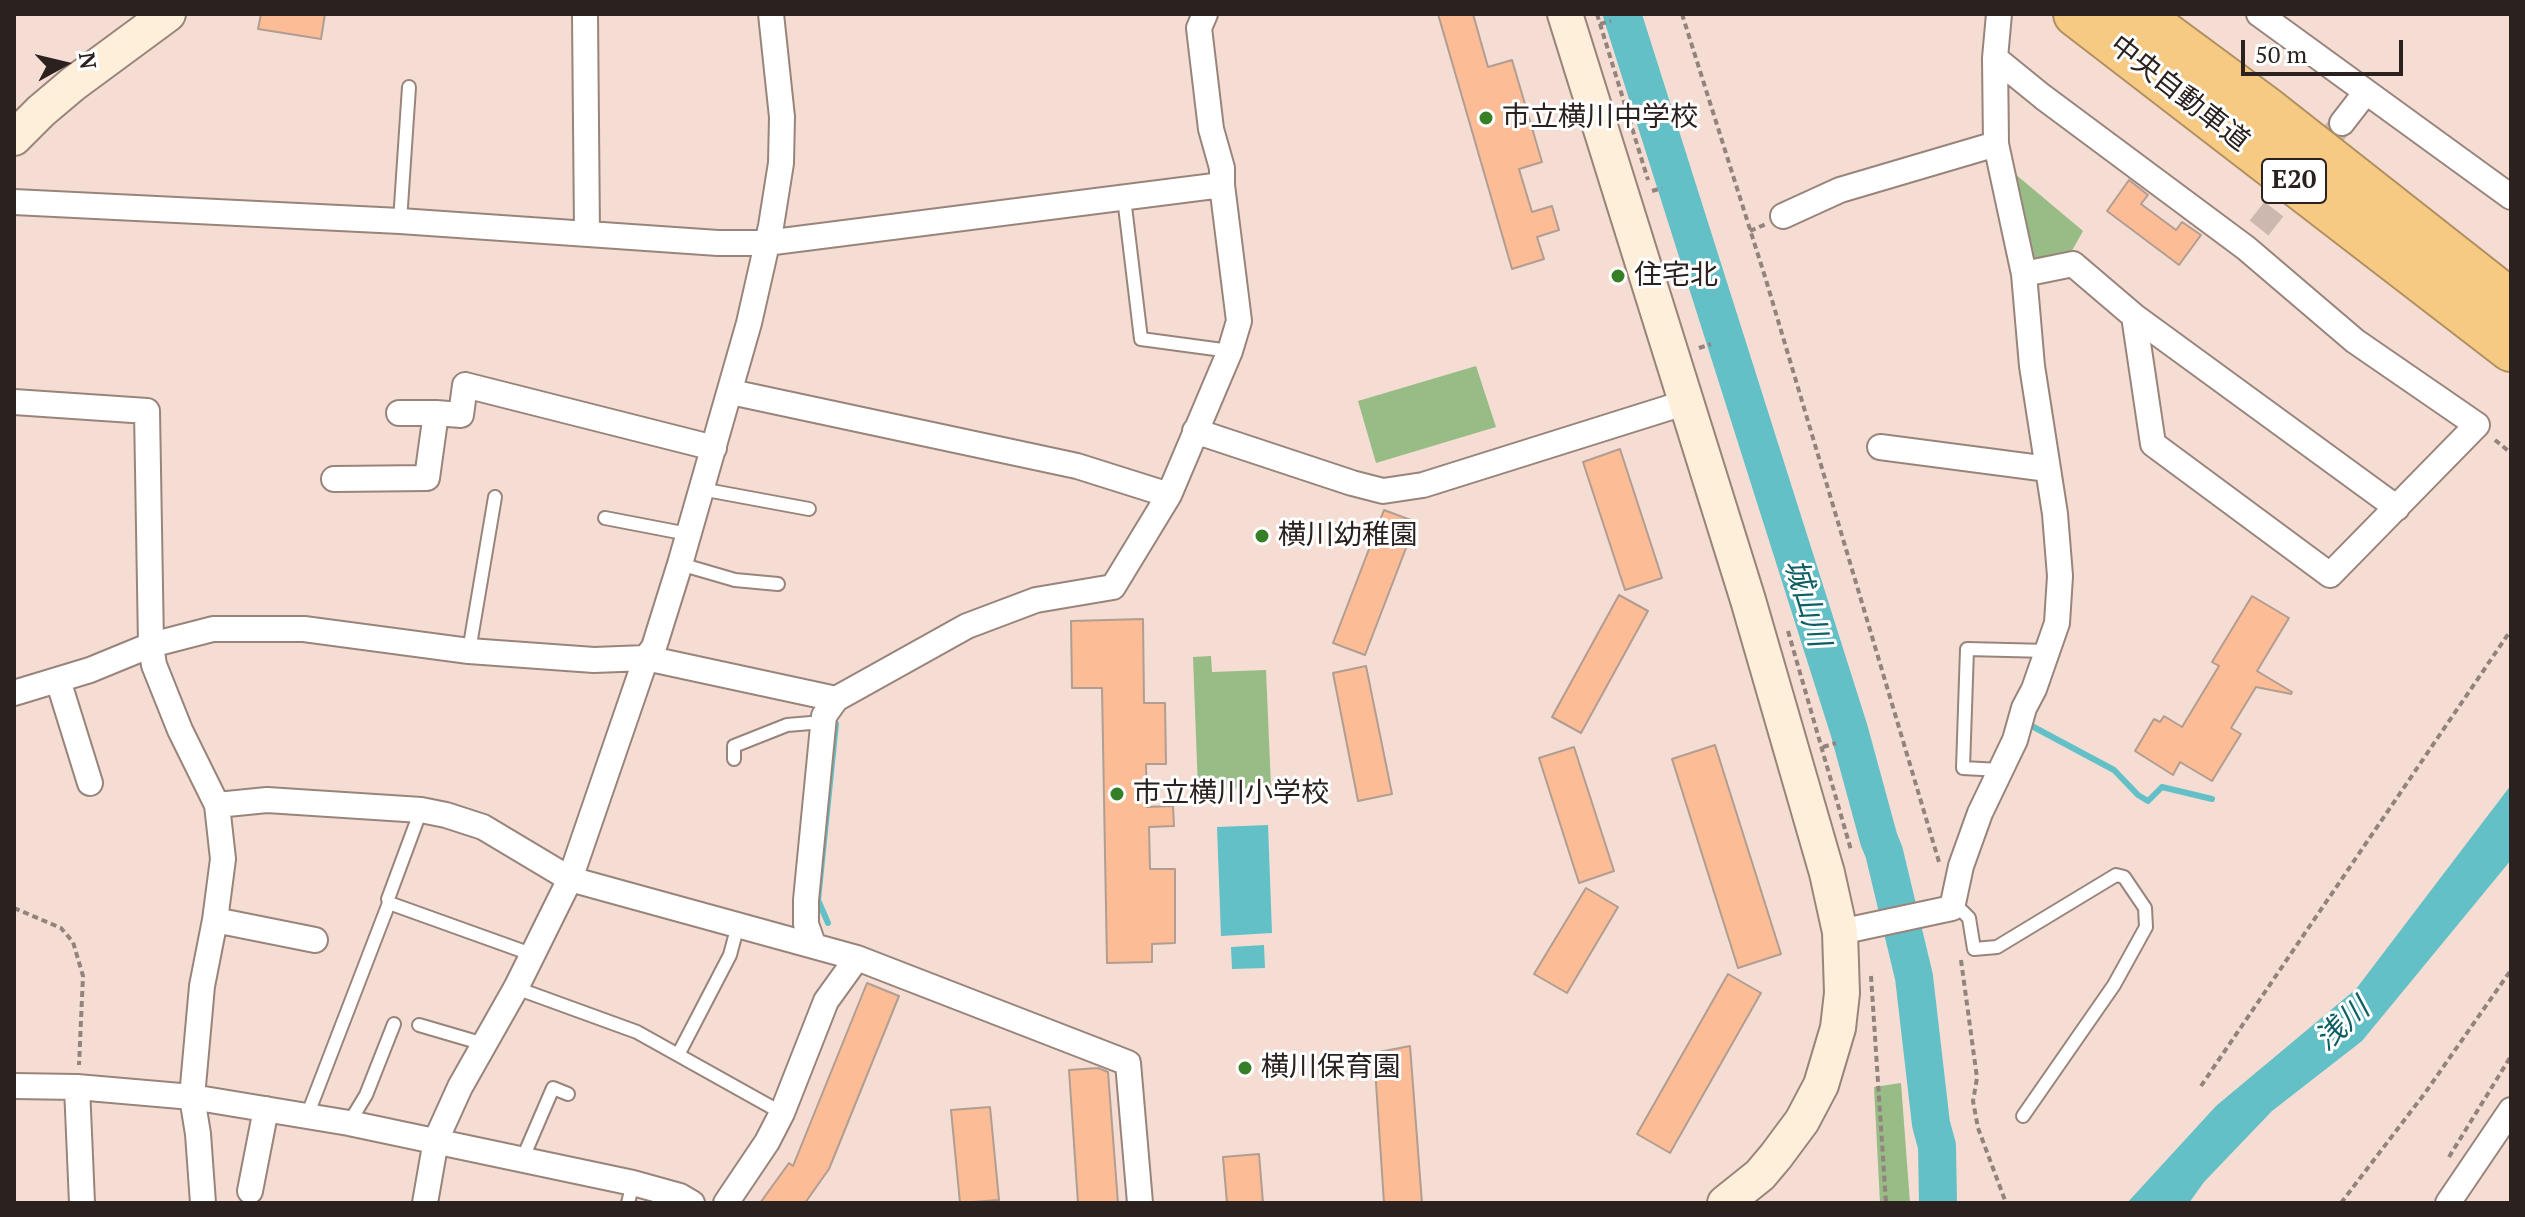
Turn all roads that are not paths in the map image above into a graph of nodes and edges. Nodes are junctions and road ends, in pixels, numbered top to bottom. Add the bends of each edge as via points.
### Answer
1 (168, 14) edge
2 (585, 14) edge
3 (771, 14) edge
4 (1205, 14) edge
5 (1565, 14) edge
6 (1999, 14) edge
7 (2076, 14) edge
8 (2137, 14) edge
9 (2259, 14) edge
10 (1995, 58) junction
11 (409, 87) dead end
12 (2366, 92) junction
13 (2342, 123) tunnel mouth
14 (14, 138) edge
15 (1996, 144) junction
16 (1222, 185) junction
17 (2511, 197) edge
18 (1124, 198) junction
19 (14, 202) edge
20 (1783, 216) dead end
21 (400, 221) junction
22 (587, 233) junction
23 (766, 243) junction
24 (2024, 274) junction
25 (2511, 302) edge
26 (2134, 316) junction
27 (2511, 349) edge
28 (1230, 351) junction
29 (731, 392) junction
30 (14, 402) edge
31 (1684, 403) junction
32 (399, 413) dead end
33 (436, 413) junction
34 (1195, 431) junction
35 (1880, 447) dead end
36 (714, 448) junction
37 (2048, 469) junction
38 (332, 478) dead end
39 (701, 489) junction
40 (1169, 495) junction
41 (495, 497) dead end
42 (2397, 508) junction
43 (809, 509) dead end
44 (605, 518) dead end
45 (688, 534) junction
46 (680, 564) junction
47 (778, 584) dead end
48 (151, 645) junction
49 (469, 651) junction
50 (2048, 651) junction
51 (646, 658) junction
52 (58, 680) junction
53 (14, 693) edge
54 (836, 699) junction
55 (823, 722) junction
56 (734, 759) dead end
57 (2000, 770) junction
58 (90, 783) dead end
59 (217, 805) junction
60 (421, 810) junction
61 (570, 879) junction
62 (389, 903) junction
63 (1948, 909) junction
64 (215, 920) junction
65 (738, 925) junction
66 (1854, 929) junction
67 (315, 940) dead end
68 (813, 944) junction
69 (531, 954) junction
70 (857, 958) junction
71 (516, 988) junction
72 (394, 1024) dead end
73 (419, 1025) dead end
74 (484, 1044) junction
75 (678, 1055) junction
76 (14, 1086) edge
77 (77, 1087) junction
78 (568, 1094) dead end
79 (192, 1097) junction
80 (266, 1109) junction
81 (2510, 1112) edge
82 (782, 1113) junction
83 (307, 1116) junction
84 (2023, 1116) dead end
85 (349, 1123) junction
86 (436, 1140) junction
87 (522, 1160) junction
88 (250, 1191) dead end
89 (630, 1193) edge
90 (82, 1203) edge
91 (203, 1203) edge
92 (425, 1203) edge
93 (692, 1203) edge
94 (726, 1203) edge
95 (1140, 1203) edge
96 (1725, 1203) edge
97 (2448, 1203) edge

1 - 14 street via 73,84
2 - 22 street
3 - 23 street via 782,117 781,163
4 - 16 street via 1199,28
5 - 31 street
6 - 10 street
7 - 27 highway, 中央自動車道 / E20
8 - 25 highway, 中央自動車道 / E20
9 - 12 street
10 - 15 street
10 - 42 street via 2043,97 2253,238 2355,341 2477,425
11 - 21 lane
12 - 13 street
12 - 17 street
15 - 20 street via 1840,190
15 - 24 street
16 - 18 street
16 - 28 street via 1239,321
18 - 23 street
18 - 28 lane via 1141,339
19 - 21 street
21 - 22 street
22 - 23 street
23 - 29 street
24 - 26 street via 2073,264
24 - 37 street
26 - 42 street
26 - 42 street via 2153,444 2330,575
28 - 34 street
29 - 36 street
29 - 40 street via 1077,466
30 - 48 street via 147,411
31 - 34 street via 1423,485 1383,491
31 - 66 street via 1827,873
32 - 33 street
33 - 36 street via 461,415 465,385
33 - 38 street via 427,478
34 - 40 street
35 - 37 street
36 - 39 street
37 - 50 street via 2060,576 2057,623
39 - 43 lane
39 - 45 street
40 - 54 street via 1113,587 1036,600 967,626
41 - 49 lane
44 - 45 lane
45 - 46 street
46 - 47 lane via 735,580
46 - 51 street
48 - 49 street via 213,629 304,629
48 - 52 street
48 - 59 street via 180,730
49 - 51 street via 594,660
50 - 57 street
50 - 57 lane via 1967,649 1963,768
51 - 54 street
51 - 61 street
52 - 53 street
52 - 58 street
54 - 55 street
55 - 56 lane via 787,725 734,746
55 - 68 street via 806,900
57 - 63 street
59 - 60 street via 267,800
59 - 64 street via 223,859
60 - 61 street via 483,827
60 - 62 lane
61 - 65 street
61 - 69 street
62 - 69 lane
62 - 83 lane
63 - 66 street
63 - 84 lane via 1969,918 1974,949 1997,947 2116,875 2124,877 2145,908 2146,927 2114,985
64 - 67 street
64 - 79 street via 202,986
65 - 68 street
65 - 75 lane via 730,955
66 - 96 street via 1838,1028 1821,1085 1776,1156
68 - 70 street
69 - 71 street
70 - 82 street via 826,1001
70 - 95 street via 1128,1063
71 - 74 street
71 - 75 lane via 637,1032
72 - 85 lane
73 - 74 lane
74 - 86 street
75 - 82 lane
76 - 77 street
77 - 79 street
77 - 90 street
78 - 87 lane via 553,1088
79 - 80 street
79 - 91 street
80 - 83 street
80 - 88 street
81 - 97 street
82 - 94 street
83 - 85 street
85 - 86 street
86 - 87 street
86 - 92 street
87 - 89 street
89 - 93 street via 680,1196

